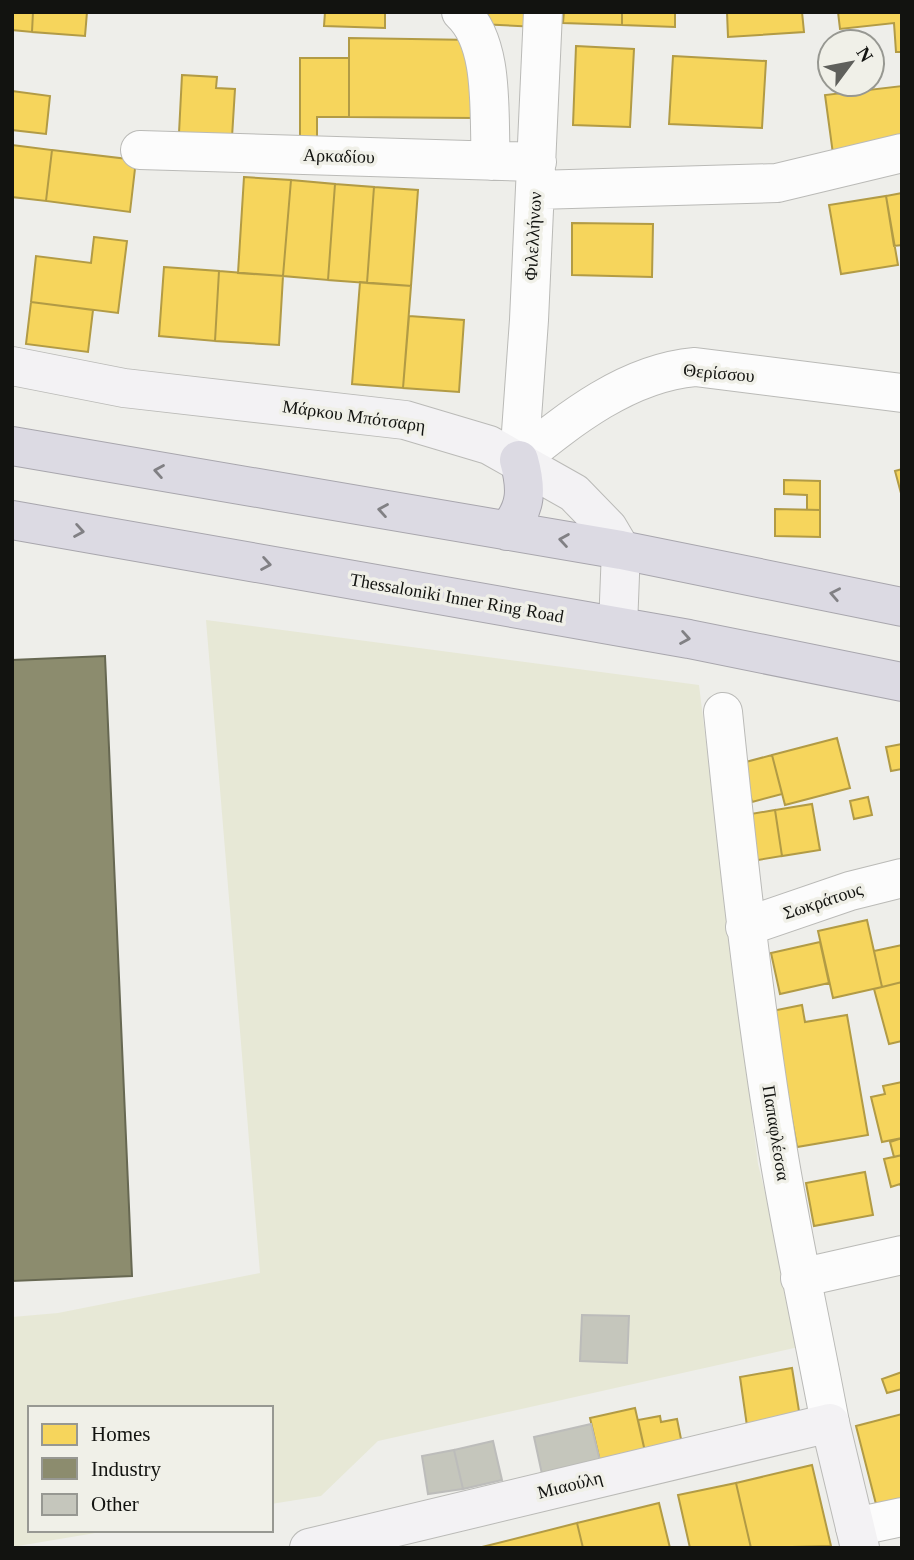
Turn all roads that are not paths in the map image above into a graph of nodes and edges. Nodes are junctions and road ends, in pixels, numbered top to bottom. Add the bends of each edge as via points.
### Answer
1 (460, 12) edge
2 (543, 12) edge
3 (140, 150) dead end
4 (902, 153) edge
5 (491, 161) junction
6 (536, 176) junction
7 (12, 366) edge
8 (902, 393) edge
9 (12, 446) edge
10 (519, 460) junction
11 (12, 520) edge
12 (507, 531) junction
13 (621, 550) junction
14 (902, 607) edge
15 (618, 626) junction
16 (902, 682) edge
17 (723, 712) dead end
18 (902, 878) edge
19 (745, 927) junction
20 (902, 1255) edge
21 (800, 1278) junction
22 (830, 1423) junction
23 (902, 1517) edge
24 (858, 1537) edge
25 (376, 1540) edge
26 (309, 1548) edge

1 - 5 street via 485,49
2 - 6 street, Φιλελλήνων
3 - 5 street, Αρκαδίου
4 - 6 street, Αρκαδίου via 777,183
5 - 6 street, Αρκαδίου
6 - 10 street, Φιλελλήνων
7 - 10 main road, Μάρκου Μπότσαρη via 124,388 405,420 458,434
8 - 10 street, Θερίσσου via 695,367 674,369 576,414
12 -> 9 highway
10 - 12 highway via 524,499 520,516
10 - 13 main road, Μάρκου Μπότσαρη via 584,502
11 -> 15 highway, Thessaloniki Inner Ring Road
13 -> 12 highway
14 -> 13 highway
13 - 15 main road
15 -> 16 highway, Thessaloniki Inner Ring Road
17 - 19 street, Παπαφλέσσα
18 - 19 street, Σωκράτους
19 - 21 street, Παπαφλέσσα
20 - 21 street
21 - 22 street, Παπαφλέσσα
22 - 24 main road, Παπαφλέσσα
22 - 25 main road, Μιαούλη
23 - 24 street
25 - 26 main road, Μιαούλη

